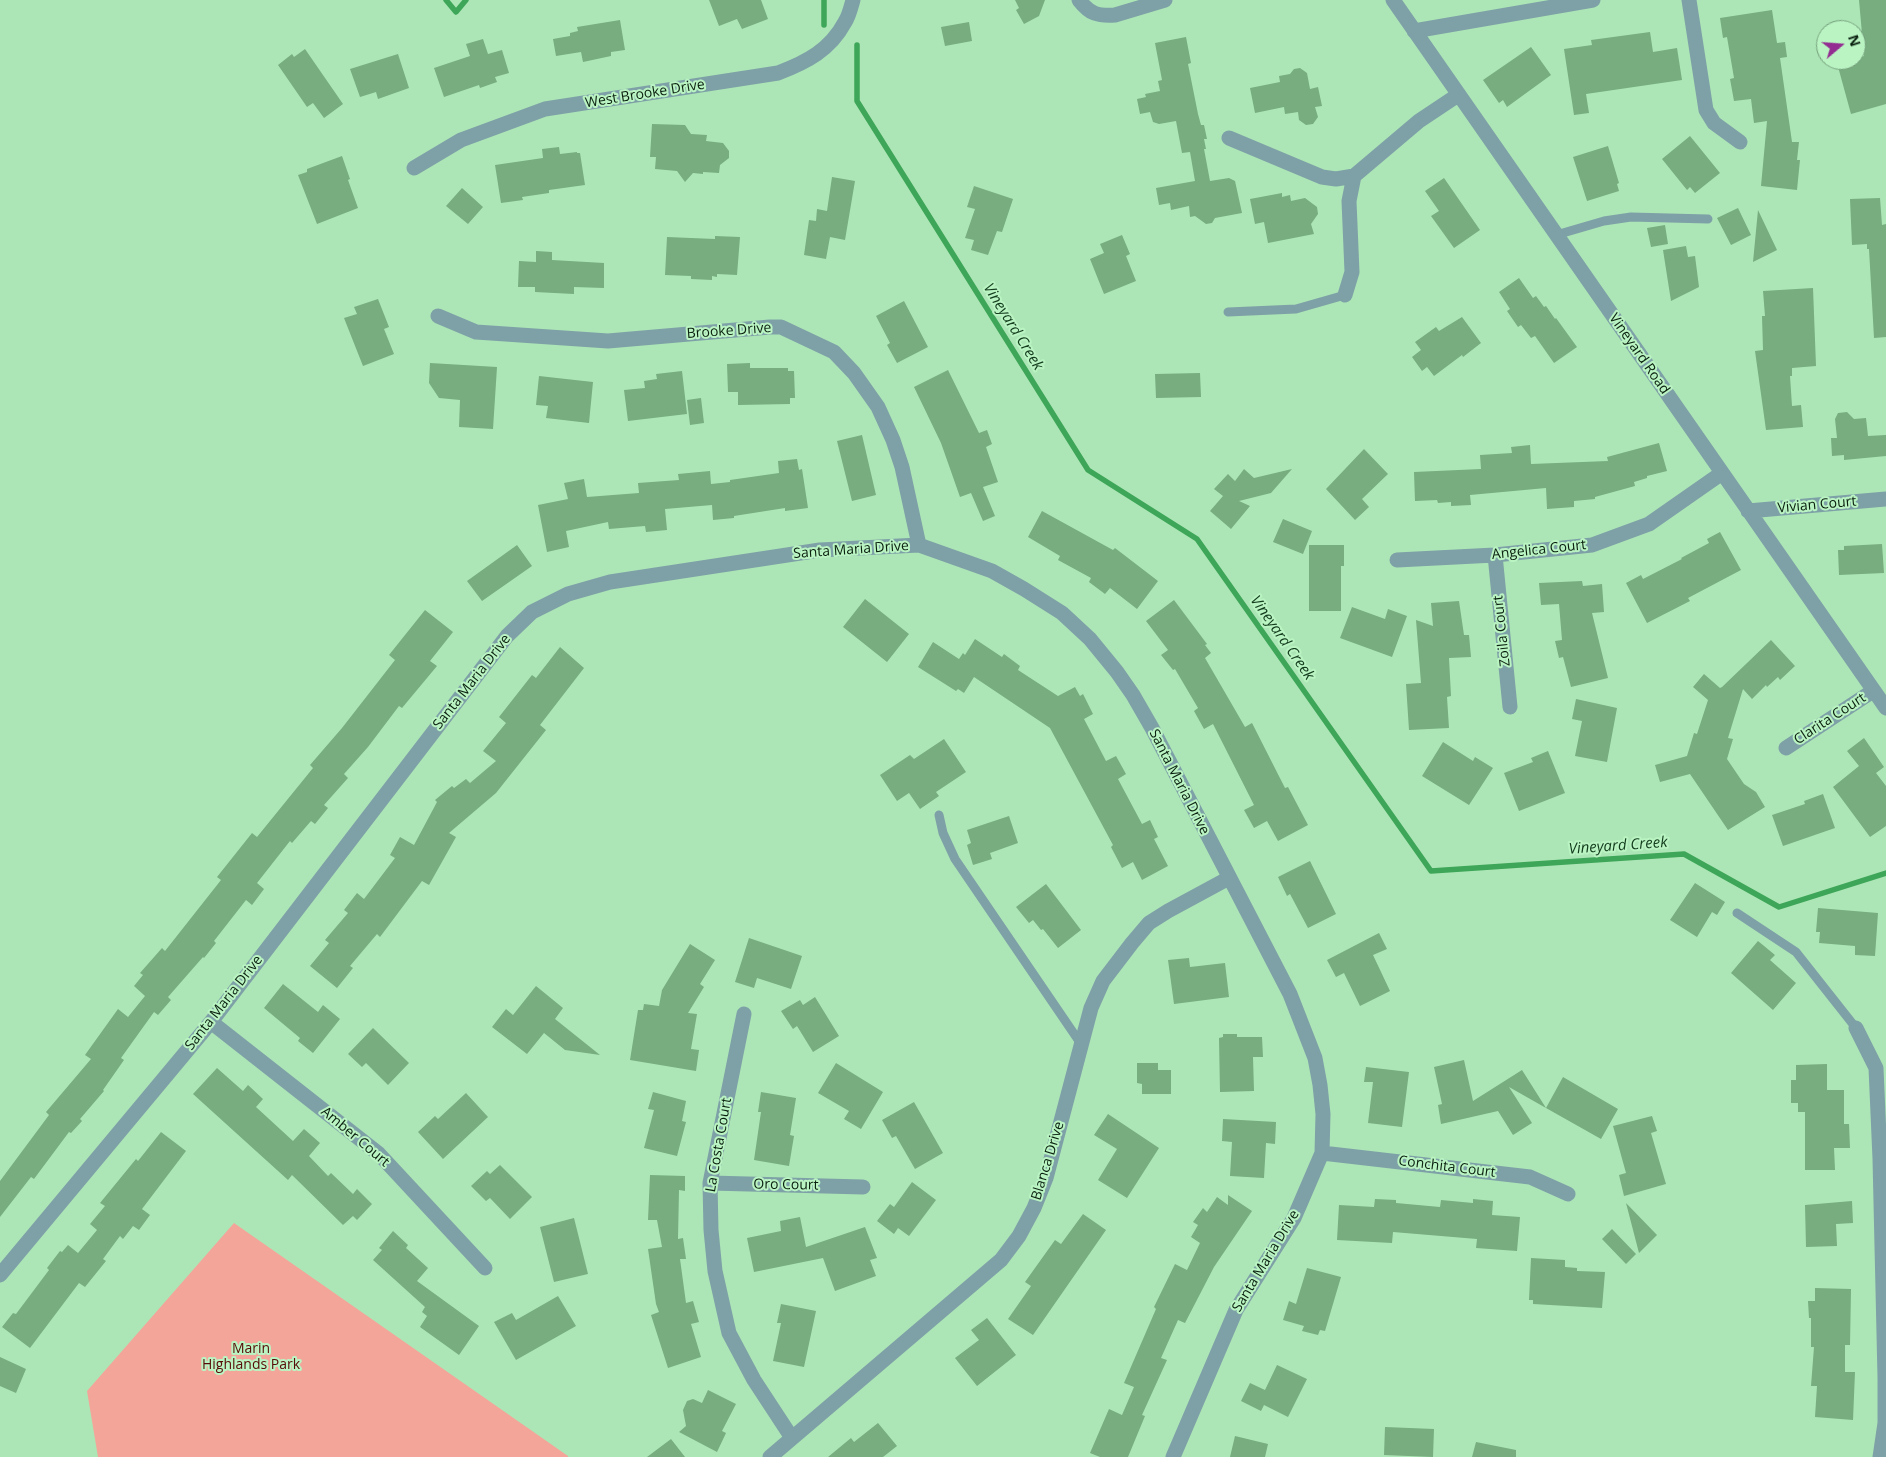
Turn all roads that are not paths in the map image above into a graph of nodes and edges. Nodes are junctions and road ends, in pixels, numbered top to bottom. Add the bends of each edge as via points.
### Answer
1 (853, 0) edge
2 (1079, 0) edge
3 (1165, 0) edge
4 (1393, 0) edge
5 (1593, 0) edge
6 (1689, 0) edge
7 (1414, 31) junction
8 (1458, 95) junction
9 (1229, 138) dead end
10 (1740, 142) dead end
11 (414, 168) dead end
12 (1354, 176) junction
13 (1708, 219) dead end
14 (1556, 235) junction
15 (1345, 295) joint
16 (1228, 312) dead end
17 (438, 316) dead end
18 (1722, 473) junction
19 (1886, 499) edge
20 (1748, 511) junction
21 (919, 545) junction
22 (1495, 556) junction
23 (1398, 560) dead end
24 (1873, 691) junction
25 (1510, 708) dead end
26 (1886, 708) edge
27 (1786, 748) dead end
28 (939, 815) dead end
29 (1229, 878) junction
30 (1737, 913) dead end
31 (744, 1014) dead end
32 (211, 1022) junction
33 (1856, 1028) joint
34 (1082, 1044) junction
35 (1322, 1153) junction
36 (710, 1184) junction
37 (863, 1187) dead end
38 (1568, 1194) dead end
39 (484, 1268) dead end
40 (0, 1275) edge
41 (792, 1438) junction
42 (770, 1457) edge
43 (1173, 1457) edge
44 (1880, 1457) edge

1 - 11 street, West Brooke Drive via 846,22 827,47 805,63 778,73 545,109 461,140
2 - 3 street via 1089,12 1107,16
4 - 7 street, Vineyard Road
5 - 7 street
6 - 10 street via 1706,110 1714,123
7 - 8 street, Vineyard Road
8 - 12 street via 1419,120
8 - 14 street, Vineyard Road
9 - 12 street via 1322,177
12 - 15 street via 1349,201 1352,272
13 - 14 lane via 1631,217
14 - 18 street, Vineyard Road
15 - 16 lane via 1296,309
17 - 21 street, Brooke Drive via 476,332 608,341 776,327 810,339 834,352 878,407 902,467
18 - 20 street, Vineyard Road
18 - 22 street, Angelica Court via 1649,524 1592,545
19 - 20 street, Vivian Court
20 - 24 street, Vineyard Road
21 - 29 street, Santa Maria Drive via 992,571 1016,584 1062,613 1090,639 1133,695
21 - 32 street, Santa Maria Drive via 820,550 610,582 568,594 532,612 507,636
22 - 23 street, Angelica Court
22 - 25 street, Zoila Court
24 - 26 street, Vineyard Road
24 - 27 street, Clarita Court
28 - 34 lane via 955,859
29 - 34 street, Blanca Drive via 1149,923 1104,980 1091,1008
29 - 35 street, Santa Maria Drive via 1290,994 1315,1058 1321,1095
30 - 33 lane via 1796,952
31 - 36 street, La Costa Court
32 - 39 street, Amber Court via 379,1154
32 - 40 street, Santa Maria Drive
33 - 44 street via 1876,1068 1885,1377 1885,1423
34 - 41 street, Blanca Drive via 1046,1178 1019,1236 1001,1260
35 - 38 street, Conchita Court via 1530,1177
35 - 43 street, Santa Maria Drive via 1294,1218 1236,1310
36 - 37 street, Oro Court
36 - 41 street, La Costa Court via 715,1271 729,1333 754,1380
41 - 42 street, Blanca Drive

